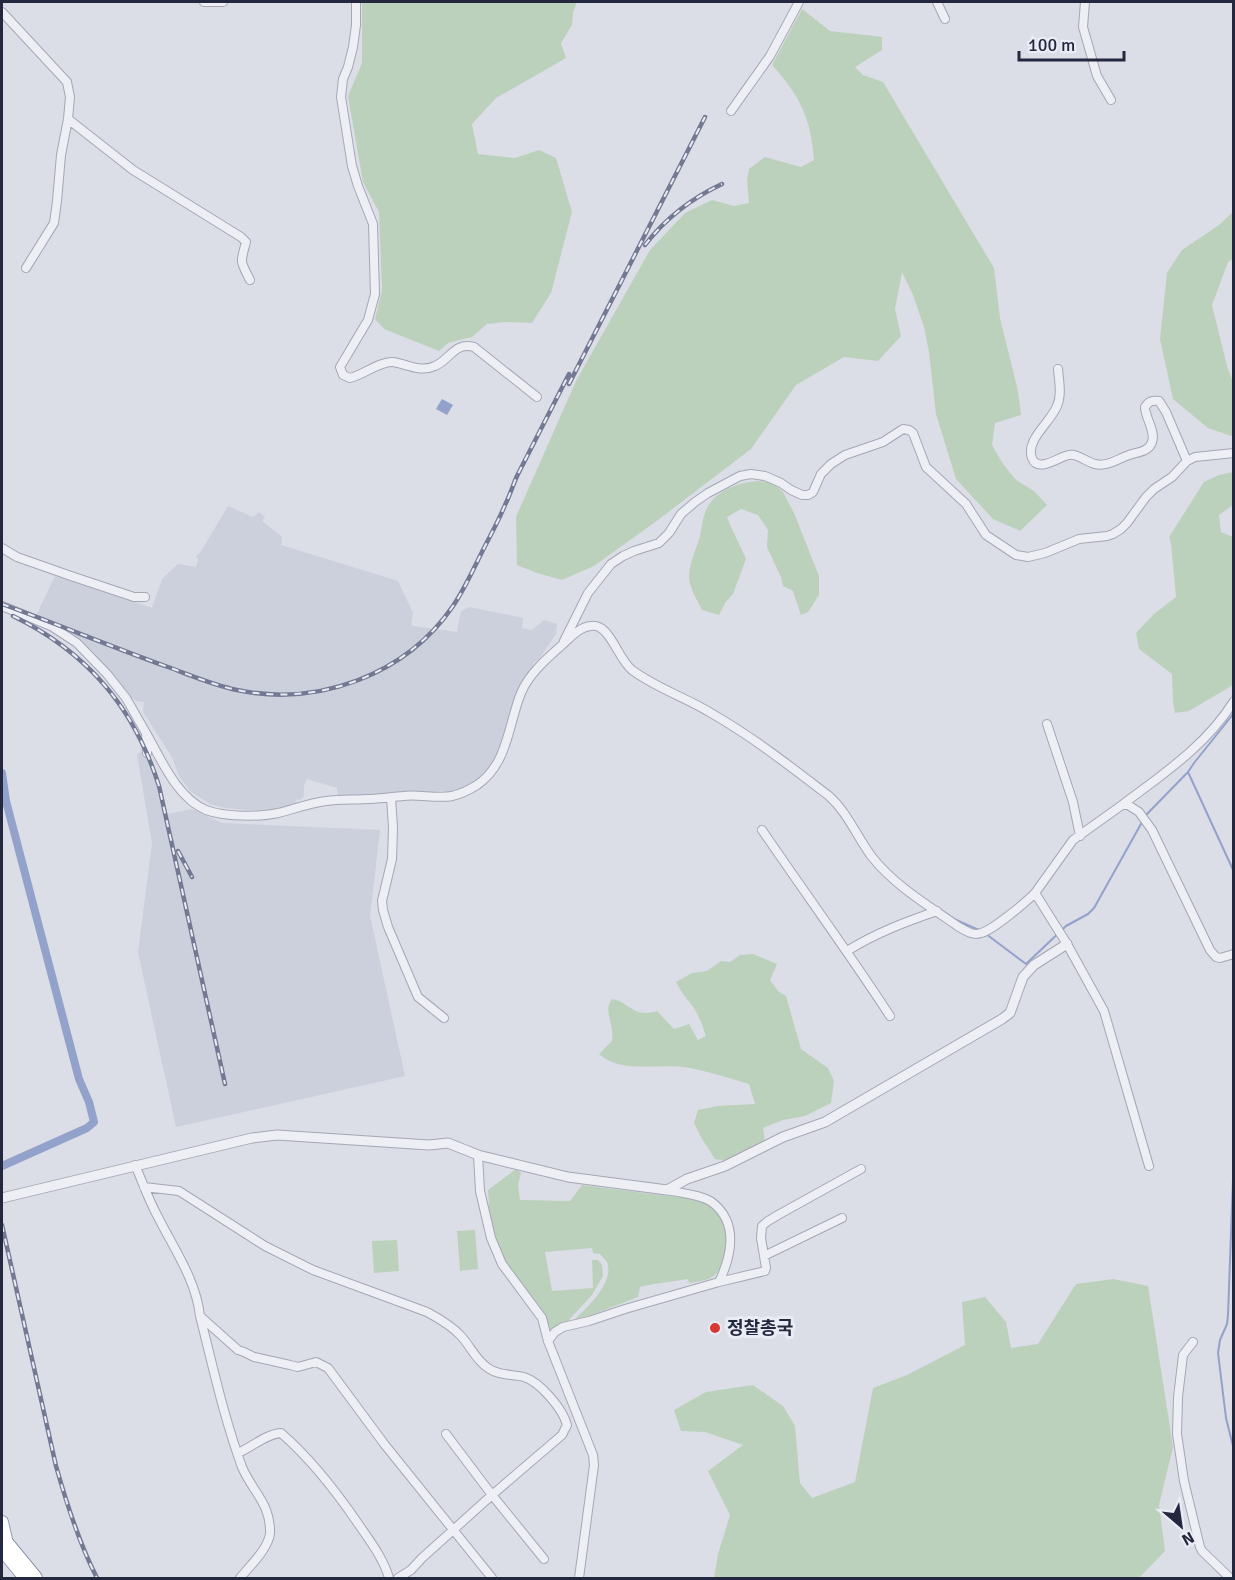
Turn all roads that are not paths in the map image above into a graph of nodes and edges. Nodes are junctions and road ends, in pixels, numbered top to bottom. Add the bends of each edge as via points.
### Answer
1 (204, 2) edge
2 (223, 2) edge
3 (356, 2) edge
4 (799, 2) edge
5 (937, 2) edge
6 (1085, 2) edge
7 (2, 12) edge
8 (945, 19) dead end
9 (1111, 100) dead end
10 (732, 111) dead end
11 (68, 119) junction
12 (26, 268) dead end
13 (250, 280) dead end
14 (1058, 369) dead end
15 (537, 397) dead end
16 (1233, 453) edge
17 (1188, 461) junction
18 (2, 548) edge
19 (146, 597) dead end
20 (2, 606) edge
21 (562, 645) junction
22 (1233, 701) edge
23 (1047, 724) dead end
24 (146, 733) junction
25 (147, 753) dead end
26 (391, 797) junction
27 (1122, 805) junction
28 (762, 830) dead end
29 (1080, 836) junction
30 (1035, 893) junction
31 (937, 911) junction
32 (1067, 944) junction
33 (848, 951) junction
34 (1233, 954) edge
35 (890, 1016) dead end
36 (444, 1018) dead end
37 (478, 1155) junction
38 (135, 1165) junction
39 (1149, 1166) dead end
40 (861, 1169) dead end
41 (144, 1186) junction
42 (667, 1190) junction
43 (2, 1198) edge
44 (842, 1218) dead end
45 (764, 1256) junction
46 (719, 1282) junction
47 (200, 1316) junction
48 (548, 1341) junction
49 (1193, 1342) dead end
50 (446, 1434) dead end
51 (238, 1453) junction
52 (492, 1495) junction
53 (2, 1522) edge
54 (455, 1530) junction
55 (3, 1543) edge
56 (544, 1559) dead end
57 (25, 1578) edge
58 (35, 1578) edge
59 (240, 1578) edge
60 (389, 1578) edge
61 (398, 1578) edge
62 (492, 1578) edge
63 (579, 1578) edge
64 (1230, 1578) edge

1 - 2 street
3 - 15 street via 353,47 341,97 352,166 373,224 375,294 368,320 341,371 350,378 394,362 426,369 467,345
4 - 10 street via 770,56
5 - 8 street
6 - 9 street via 1083,27 1097,76
7 - 11 street via 67,82
11 - 12 street via 54,223
11 - 13 street via 133,170 242,237 246,242 242,262
14 - 17 street via 1058,404 1034,440 1031,449 1035,462 1048,463 1068,454 1105,465 1144,451 1153,439 1145,407 1154,400 1166,412
16 - 17 street
17 - 21 street via 1146,497 1121,529 1107,536 1079,538 1028,556 1016,555 986,536 966,504 926,467 917,440 909,430 903,429 831,464 808,495 765,476 740,476 695,502 659,543 628,553 611,564 588,593
18 - 19 street via 71,576 134,597
20 - 24 street via 51,626 77,643 108,674
21 - 26 street via 534,672 522,691 503,752 489,775 450,797
21 - 31 street via 581,629 600,626 633,670 733,726 829,796 881,866
22 - 27 street via 1206,738
23 - 29 street
24 - 25 street
24 - 26 street via 179,789 208,811 275,814 327,801
26 - 36 street via 392,859 383,910 418,998
27 - 29 street
27 - 34 street via 1139,812 1152,830 1210,950 1216,957
28 - 33 street
29 - 30 street via 1065,850
30 - 31 street via 994,928 980,934 969,933
30 - 32 street
31 - 33 street via 888,928
32 - 39 street via 1104,1011
32 - 42 street via 1023,977 1010,1013 1002,1019 825,1122
33 - 35 street
37 - 38 street via 448,1143 277,1135
37 - 42 street via 568,1177
37 - 48 street via 480,1191 491,1238 502,1264 542,1318
38 - 41 street
38 - 43 street
40 - 45 street via 762,1226
41 - 47 street via 186,1270 199,1302
41 - 52 street via 179,1191 265,1246 314,1270 427,1312 462,1337 476,1358 496,1374 526,1378 534,1383 555,1402 567,1425 562,1435
42 - 46 street via 712,1202 726,1220 730,1250
44 - 45 street
45 - 46 street via 765,1271
46 - 48 street via 563,1327
47 - 51 street
47 - 54 street via 238,1350 254,1357 298,1367 316,1362 328,1368
48 - 63 street via 593,1455
49 - 64 street via 1183,1355 1178,1397 1177,1434 1184,1481 1202,1551
50 - 52 street
51 - 59 street via 270,1517 270,1537
51 - 60 street via 273,1433 281,1433 332,1486 372,1544
52 - 54 street
52 - 56 street
53 - 55 main road
54 - 61 street
54 - 62 street
55 - 57 main road
55 - 58 highway

